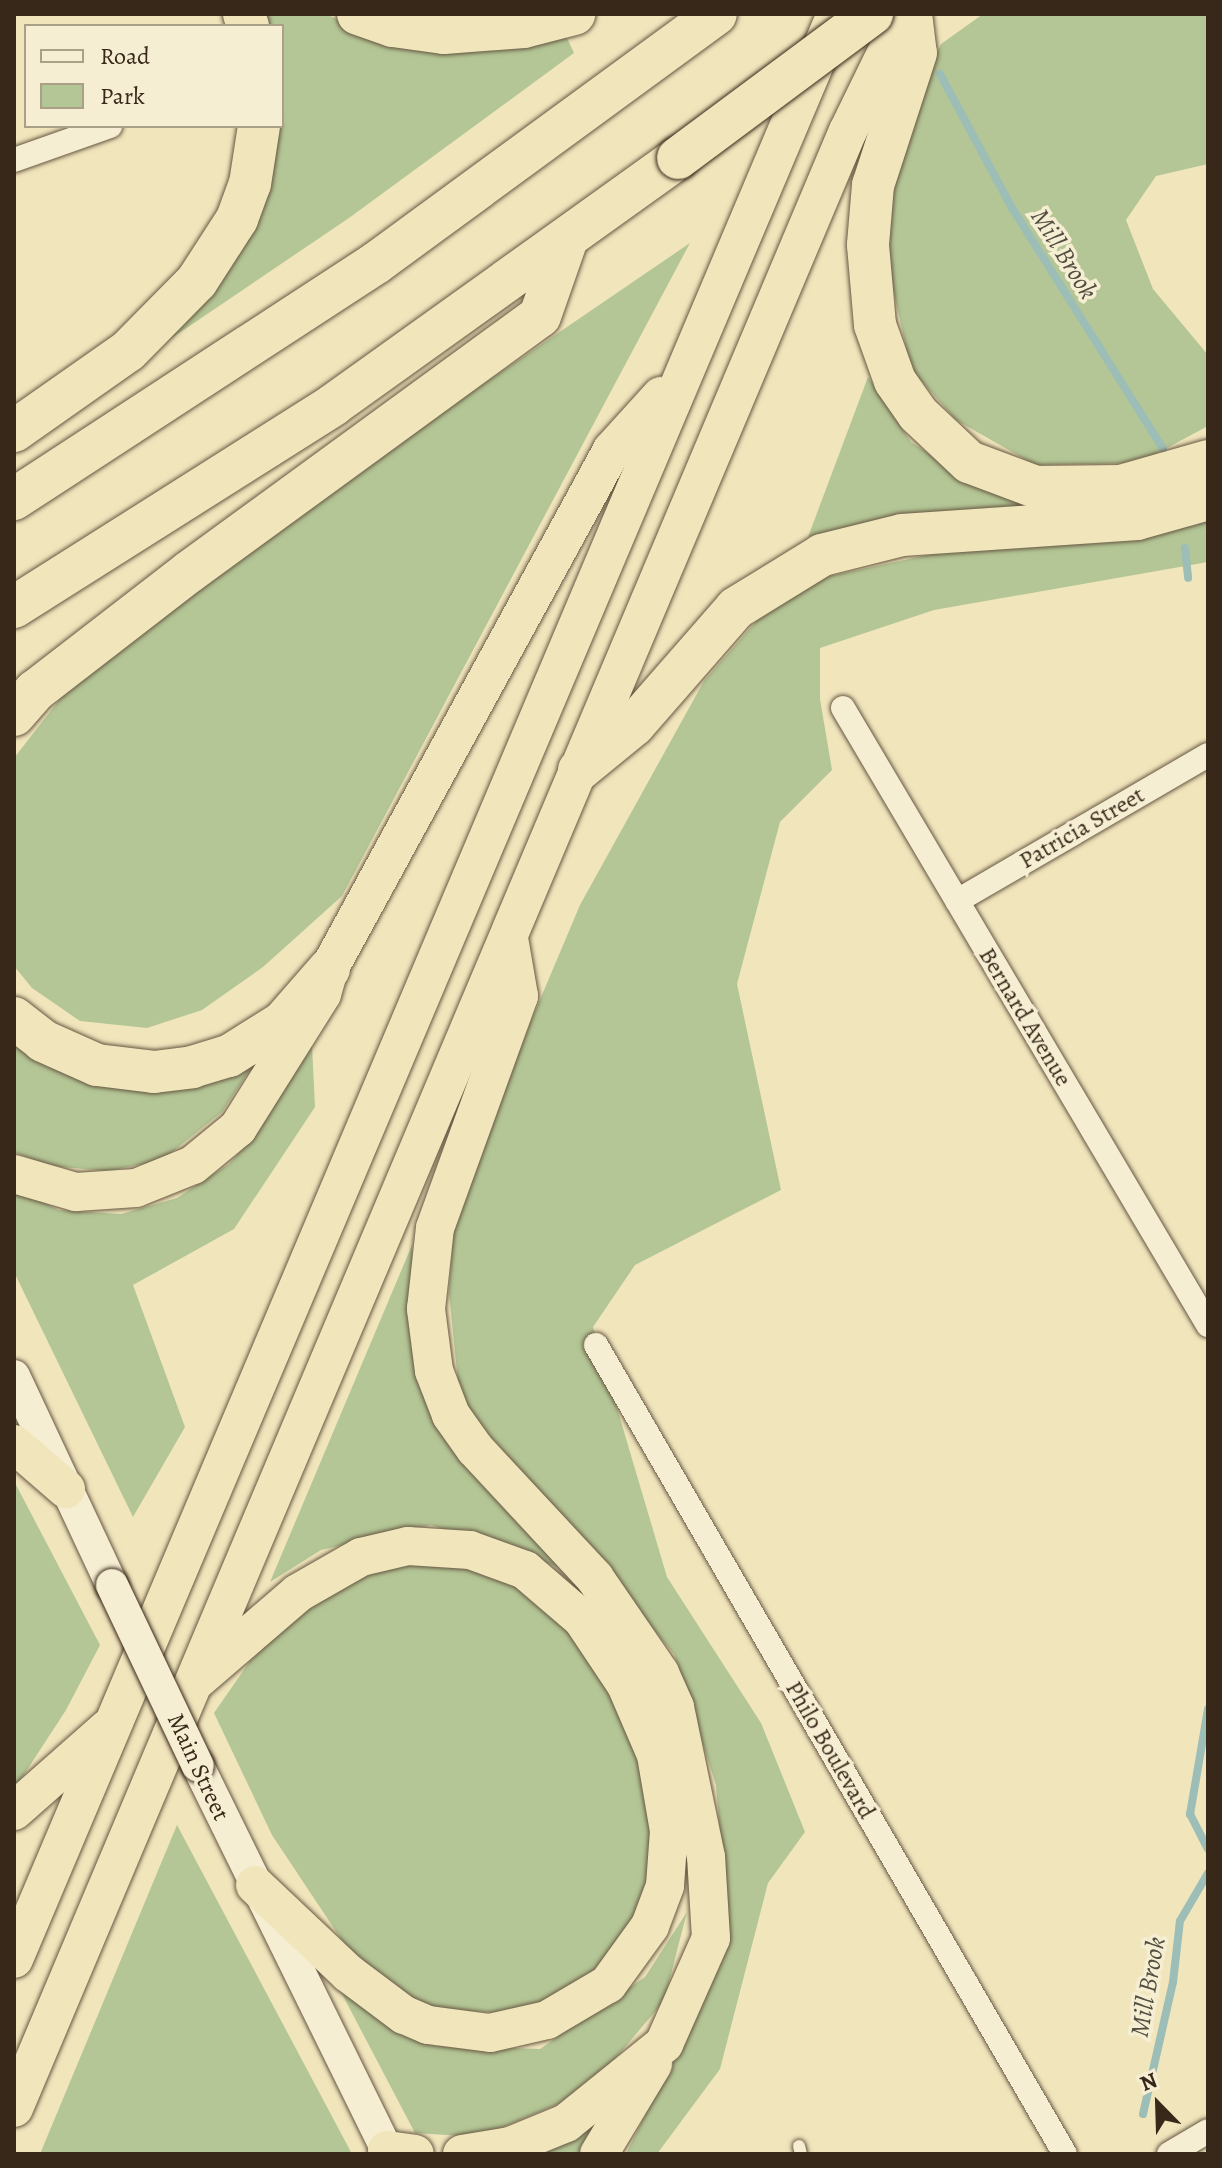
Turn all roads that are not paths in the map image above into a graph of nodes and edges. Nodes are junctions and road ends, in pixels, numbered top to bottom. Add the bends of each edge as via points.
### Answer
1 (358, 14) edge
2 (574, 14) edge
3 (716, 14) edge
4 (836, 14) edge
5 (872, 14) edge
6 (908, 14) edge
7 (104, 128) edge
8 (259, 128) edge
9 (14, 160) edge
10 (567, 239) junction
11 (679, 376) junction
12 (14, 431) edge
13 (1208, 461) edge
14 (14, 499) edge
15 (1208, 499) edge
16 (14, 607) edge
17 (843, 708) dead end
18 (14, 715) edge
19 (1208, 755) edge
20 (579, 770) junction
21 (957, 901) junction
22 (509, 938) junction
23 (329, 969) junction
24 (14, 1018) edge
25 (14, 1174) edge
26 (1208, 1325) edge
27 (596, 1345) dead end
28 (14, 1376) edge
29 (14, 1444) edge
30 (66, 1489) junction
31 (189, 1687) junction
32 (111, 1725) junction
33 (14, 1811) edge
34 (255, 1885) junction
35 (14, 1959) edge
36 (664, 2044) junction
37 (14, 2108) edge
38 (1208, 2131) edge
39 (397, 2153) edge
40 (462, 2154) edge
41 (599, 2154) edge
42 (1065, 2154) edge
43 (1169, 2154) edge

1 - 2 highway via 393,26 444,33 524,27
3 - 14 highway via 376,263
4 - 11 highway
5 - 10 highway, bridge
6 - 13 highway via 916,53 873,185 868,245 875,325 895,381 918,414 969,462 1036,487 1121,486
6 - 20 highway via 848,131
7 - 9 street
8 - 12 highway via 250,184 237,219 197,281 128,351
10 - 16 highway via 333,405
10 - 18 highway via 540,316 189,572 35,691
11 - 23 highway via 612,450
11 - 32 highway
15 - 20 highway via 1137,519 902,535 822,555 736,608 634,725
17 - 21 street, Bernard Avenue
19 - 21 street, Patricia Street
20 - 22 highway
21 - 26 street, Bernard Avenue
22 - 31 highway
22 - 36 highway via 519,996 442,1200 431,1255 429,1341 451,1415 492,1469 619,1609 675,1707 706,1857 711,1938
23 - 24 highway via 283,1022 229,1056 192,1067 154,1072 97,1065 43,1041
23 - 25 highway via 322,994 238,1128 193,1165 136,1188 104,1192 47,1187
27 - 42 street, Philo Boulevard
28 - 30 main road, Main Street
29 - 30 highway
30 - 34 main road, Main Street, bridge
31 - 34 highway via 327,1573 387,1550 470,1550 525,1570 582,1619 626,1685 656,1755 669,1831 665,1886 650,1926 608,1984 547,2020 490,2033 428,2025 404,2015 348,1973
31 - 37 highway
32 - 33 highway
32 - 35 highway
34 - 39 main road, Main Street
36 - 40 highway via 566,2123 510,2146
36 - 41 highway
38 - 43 street

